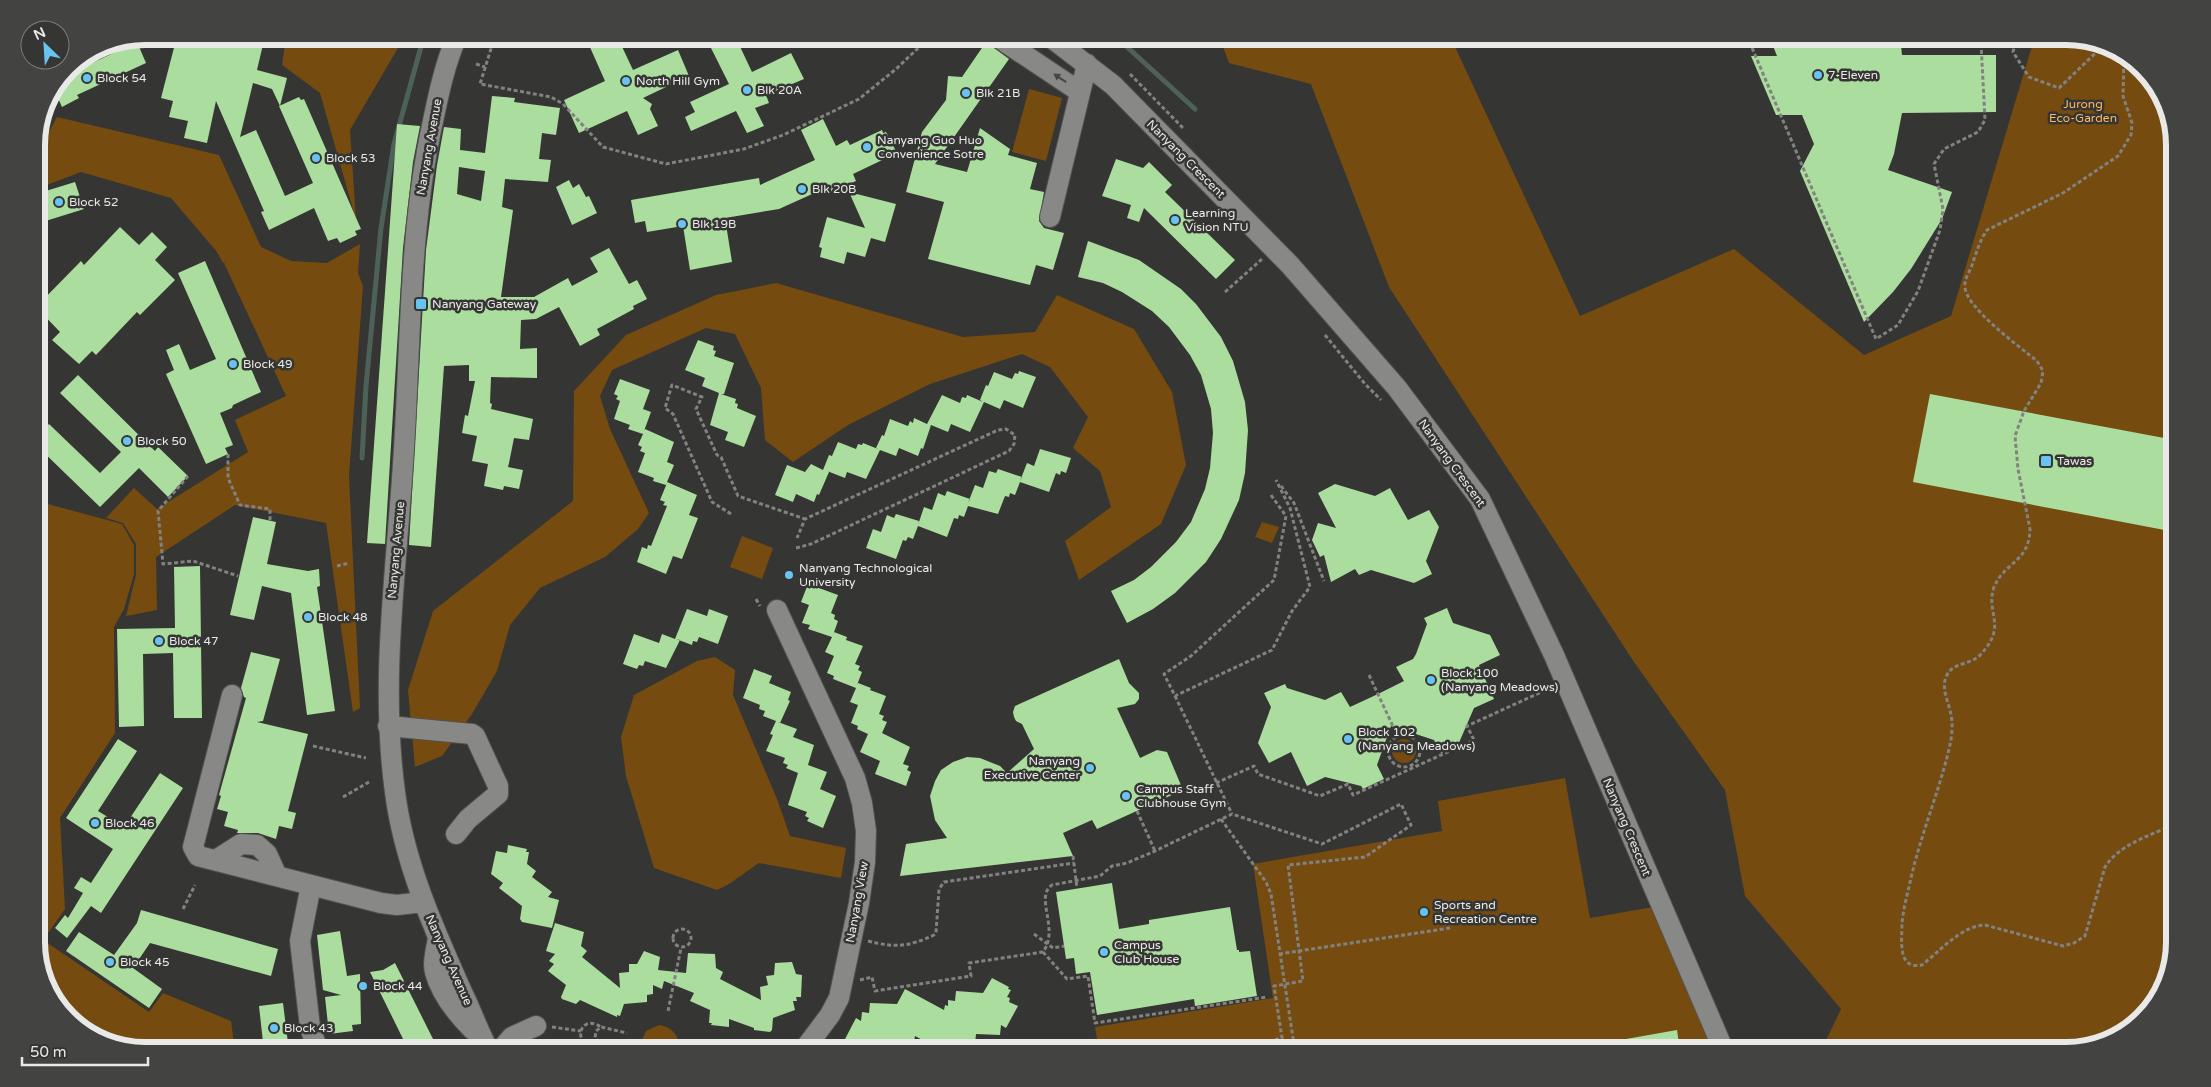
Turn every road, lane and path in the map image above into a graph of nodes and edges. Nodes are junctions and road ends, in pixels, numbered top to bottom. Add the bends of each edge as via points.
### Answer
1 (453, 45) edge
2 (492, 45) edge
3 (921, 45) edge
4 (1010, 45) edge
5 (1061, 45) edge
6 (1751, 45) edge
7 (1981, 45) edge
8 (2015, 45) edge
9 (2099, 50) edge
10 (2124, 63) edge
11 (476, 64) dead end
12 (1086, 64) junction
13 (486, 68) junction
14 (1129, 74) dead end
15 (1080, 92) junction
16 (1184, 129) dead end
17 (1050, 216) dead end
18 (1257, 251) dead end
19 (1263, 258) junction
20 (1268, 265) dead end
21 (1225, 292) dead end
22 (1322, 332) dead end
23 (1385, 404) dead end
24 (228, 454) dead end
25 (188, 476) dead end
26 (1271, 495) dead end
27 (731, 514) dead end
28 (805, 519) junction
29 (270, 521) dead end
30 (796, 538) dead end
31 (796, 548) dead end
32 (349, 563) dead end
33 (337, 566) dead end
34 (238, 576) dead end
35 (1324, 581) dead end
36 (777, 610) dead end
37 (1369, 675) dead end
38 (232, 695) dead end
39 (1175, 696) junction
40 (1551, 696) dead end
41 (388, 726) junction
42 (1398, 736) junction
43 (313, 746) dead end
44 (366, 758) dead end
45 (1410, 767) junction
46 (370, 782) dead end
47 (1216, 783) junction
48 (343, 797) dead end
49 (1137, 811) dead end
50 (1232, 814) junction
51 (1221, 819) junction
52 (2166, 828) edge
53 (456, 834) dead end
54 (1155, 851) junction
55 (1073, 856) dead end
56 (1074, 863) junction
57 (1076, 882) junction
58 (195, 885) dead end
59 (311, 885) junction
60 (1077, 888) dead end
61 (423, 902) junction
62 (183, 909) dead end
63 (1450, 928) dead end
64 (1034, 934) dead end
65 (865, 941) dead end
66 (1049, 944) junction
67 (1064, 946) dead end
68 (681, 948) junction
69 (1043, 952) junction
70 (1298, 952) junction
71 (1279, 954) junction
72 (853, 984) dead end
73 (1283, 985) junction
74 (1267, 997) dead end
75 (668, 1011) dead end
76 (536, 1026) joint
77 (601, 1028) junction
78 (581, 1031) junction
79 (627, 1033) dead end
80 (1274, 1040) dead end
81 (315, 1042) edge
82 (488, 1042) edge
83 (502, 1042) edge
84 (585, 1042) edge
85 (598, 1042) edge
86 (810, 1042) edge
87 (1292, 1042) edge
88 (1716, 1042) edge

1 - 41 street, Nanyang Avenue via 425,158 411,298 404,462 392,596
2 - 13 path
3 - 13 path via 859,99 784,135 744,149 666,164 603,147 564,104 551,97 480,84
15 -> 4 street
5 - 12 street, Nanyang Crescent
6 - 7 path via 1876,339 1898,325 1918,291 1940,230 1943,209 1934,164 1944,149 1978,132 1985,120
8 - 9 path via 2013,52 2029,77 2059,88
10 - 52 path via 2123,96 2132,123 2131,135 2118,156 2063,193 1987,230 1965,280 1967,296 1981,314 2036,361 2043,371 2041,383 2015,436 2030,539 2026,551 1997,580 1992,595 1995,634 1981,655 1950,669 1946,676 1945,694 1951,716 1950,744 1915,855 1902,918 1901,950 1904,959 1909,964 1922,965 1963,933 1985,925 2063,946 2074,943 2085,936 2110,858
11 - 13 path
12 - 15 street
12 - 88 street, Nanyang Crescent via 1113,85 1290,265 1397,388 1480,499 1554,655
14 - 16 path
15 - 17 street
18 - 19 path
19 - 20 path
19 - 21 path
22 - 23 path
24 - 29 path via 228,478 240,505 270,510
25 - 34 path via 158,511 163,564 192,561
26 - 39 path via 1286,516 1274,580 1191,656 1164,674
27 - 28 path via 712,502 673,414 664,408 672,385 702,397 696,409 717,455 722,457 738,496
28 - 30 path
28 - 31 path via 998,430 1006,429 1015,435 1009,451 811,544
32 - 33 path
35 - 39 path via 1294,503 1276,480 1290,508 1310,587 1292,611 1272,650
36 - 86 street, Nanyang View via 855,778 866,831 866,862 838,998
37 - 42 path
38 - 59 street via 194,847 198,856 216,860 241,844 257,845 266,854 277,876
39 - 47 path
40 - 45 path via 1548,689 1467,726 1474,740
41 - 53 street via 472,734 476,738 498,786 498,794 468,819
41 - 61 street, Nanyang Avenue via 402,829
42 - 45 path via 1388,748 1389,757 1400,767
42 - 45 path via 1408,736 1419,745 1418,760
43 - 44 path
45 - 47 path via 1353,795 1348,784 1320,796 1258,774 1254,766
46 - 48 path
47 - 50 path
49 - 54 path
50 - 51 path
50 - 70 path via 1322,844 1401,804 1411,824 1365,858 1288,865
51 - 54 path
51 - 71 path via 1272,894
54 - 57 path via 1112,866 1100,876
55 - 56 path
56 - 57 path
56 - 65 path via 944,882 939,888 934,936 891,947
57 - 60 path
57 - 66 path via 1052,886 1044,895
58 - 62 path
59 - 61 street via 381,903
59 - 81 street via 300,941 310,1027
61 - 82 street, Nanyang Avenue
63 - 70 path
64 - 66 path
66 - 67 path via 1053,948
66 - 69 path
68 - 68 path via 673,939 674,933 683,929 692,939
68 - 75 path
69 - 72 path via 970,963 971,976 874,991 872,977
69 - 74 path via 1067,979 1088,976 1095,1023
70 - 71 path
70 - 73 path via 1304,981
71 - 73 path
73 - 80 path via 1274,986 1282,1038
73 - 87 path
76 - 78 path
76 - 83 street
77 - 78 path via 591,1024
77 - 79 path
77 - 85 path via 596,1031
78 - 84 path

